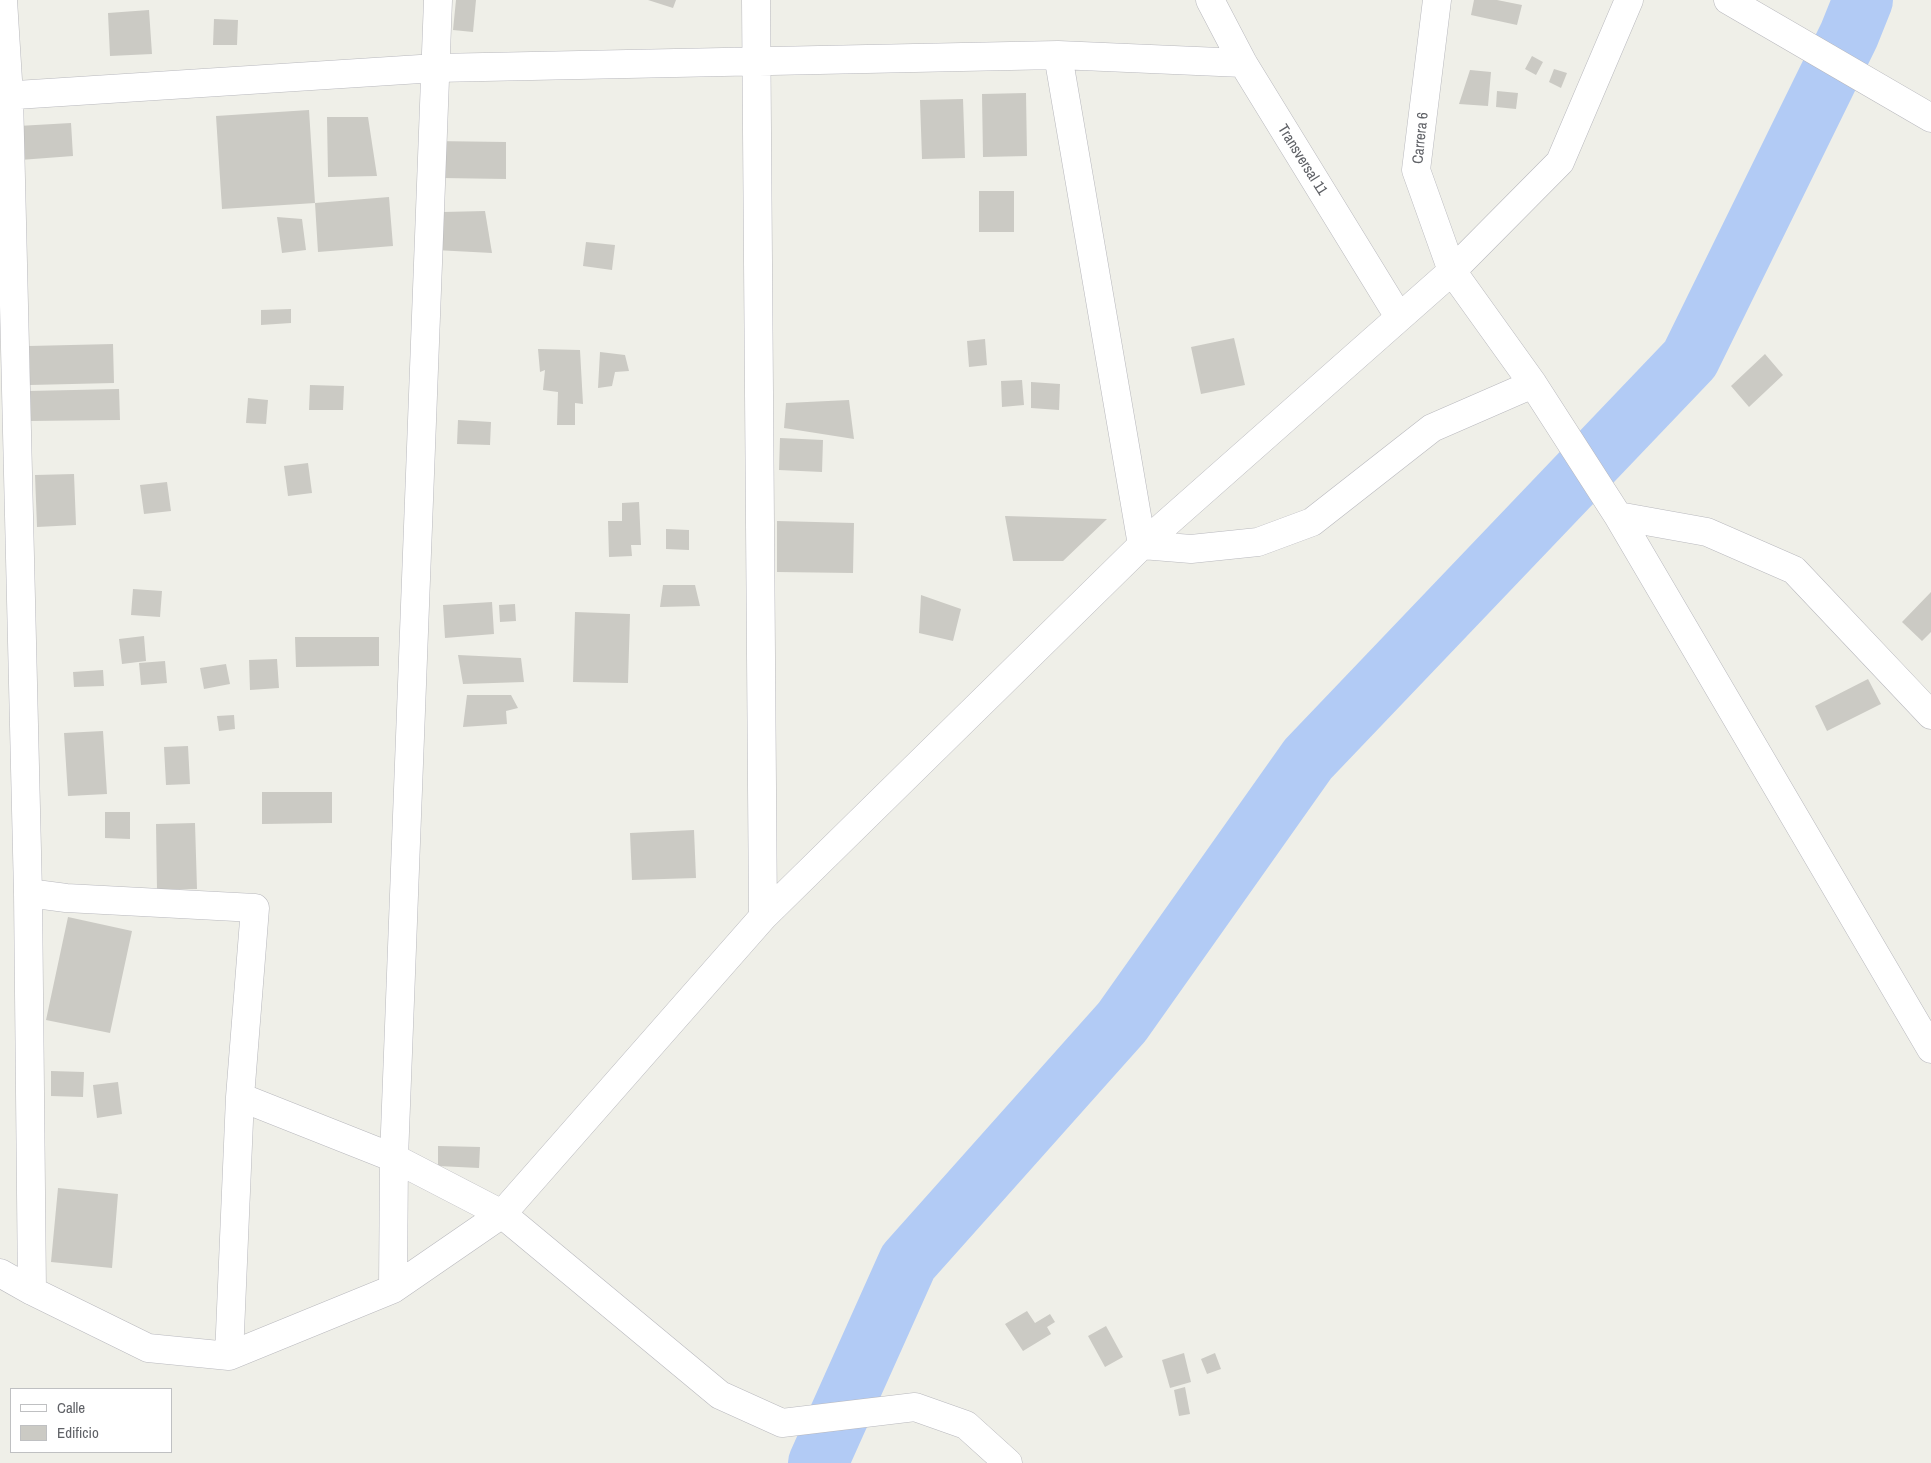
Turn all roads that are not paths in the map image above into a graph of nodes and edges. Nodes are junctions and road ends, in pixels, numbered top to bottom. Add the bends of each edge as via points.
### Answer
1 (3, 0) edge
2 (438, 0) edge
3 (756, 0) edge
4 (1210, 0) edge
5 (1437, 0) edge
6 (1629, 0) edge
7 (1728, 0) edge
8 (1058, 55) junction
9 (755, 62) junction
10 (1243, 63) junction
11 (436, 68) junction
12 (4, 96) edge
13 (1931, 118) edge
14 (1452, 271) junction
15 (1399, 317) junction
16 (1533, 384) junction
17 (1618, 516) junction
18 (1142, 545) junction
19 (1931, 715) edge
20 (28, 893) junction
21 (763, 917) junction
22 (1931, 1049) edge
23 (240, 1097) junction
24 (394, 1158) junction
25 (502, 1214) junction
26 (0, 1273) edge
27 (393, 1289) junction
28 (32, 1291) junction
29 (229, 1356) junction
30 (1008, 1463) edge

1 - 12 street
2 - 11 street
3 - 9 street
4 - 10 street, Transversal 11
5 - 14 street, Carrera 6 via 1416,170
6 - 14 street via 1560,162
7 - 13 street
8 - 9 street
8 - 10 street
8 - 18 street
9 - 11 street
9 - 21 street
10 - 15 street, Transversal 11
11 - 12 street
11 - 24 street
12 - 20 street
14 - 15 street
14 - 16 street, Carrera 6
15 - 18 street
16 - 17 street, Carrera 6
16 - 18 street via 1432,428 1312,522 1258,542 1191,549
17 - 19 street via 1707,532 1794,570
17 - 22 street, Carrera 6
18 - 21 street
20 - 23 street via 255,908
20 - 28 street
21 - 25 street
23 - 24 street
23 - 29 street
24 - 25 street
24 - 27 street
25 - 27 street
25 - 30 street via 720,1395 782,1423 915,1407 966,1425
26 - 28 street
27 - 29 street
28 - 29 street via 148,1348

